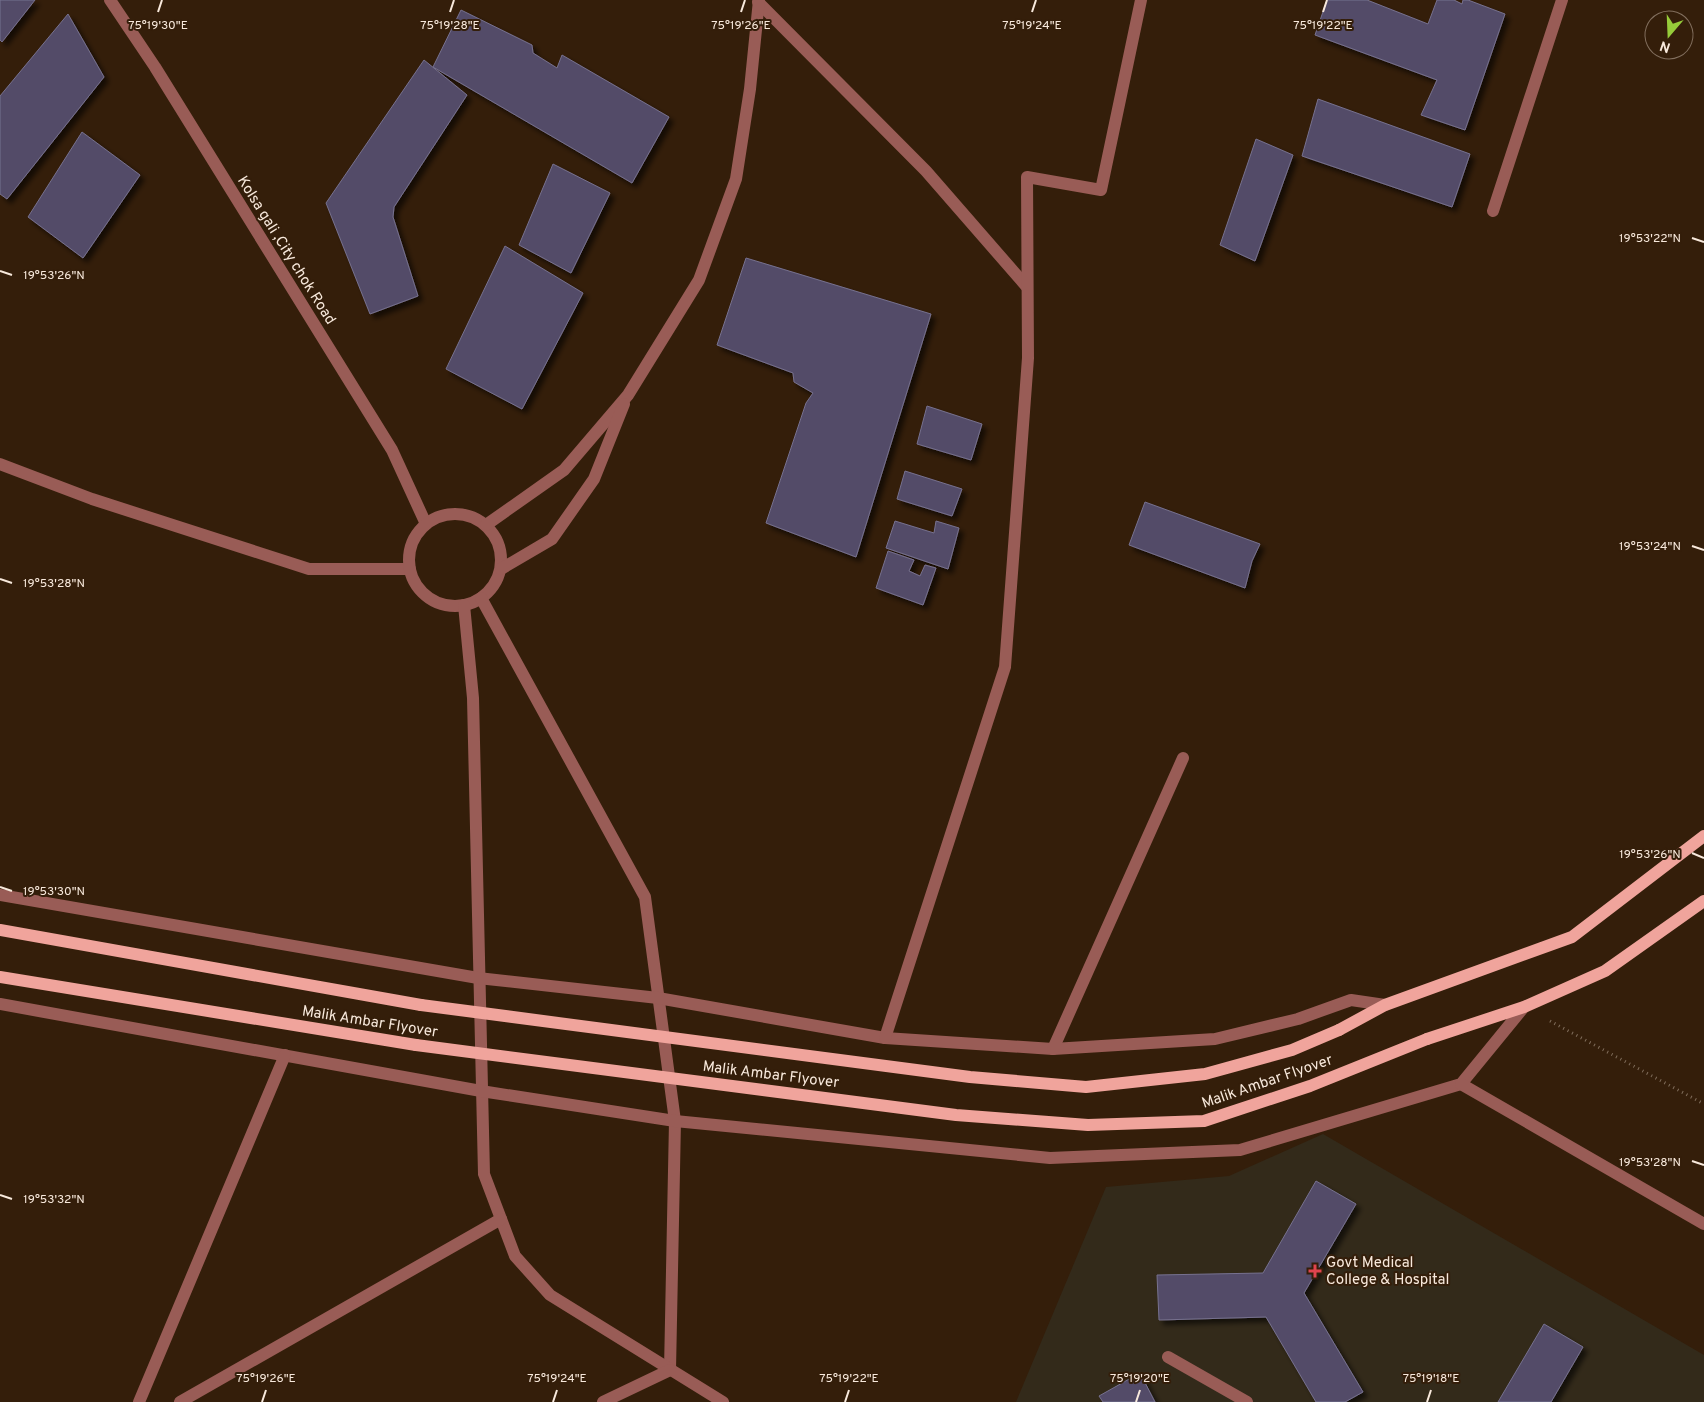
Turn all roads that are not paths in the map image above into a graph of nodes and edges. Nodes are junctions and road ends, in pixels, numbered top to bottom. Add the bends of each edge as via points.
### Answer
1 (110, 0) edge
2 (1141, 0) edge
3 (1562, 0) edge
4 (758, 1) edge
5 (1493, 212) dead end
6 (1027, 287) junction
7 (628, 395) junction
8 (0, 464) edge
9 (426, 524) junction
10 (486, 526) junction
11 (410, 569) junction
12 (501, 569) junction
13 (481, 598) junction
14 (464, 605) junction
15 (1183, 758) dead end
16 (1704, 836) edge
17 (0, 895) edge
18 (1704, 901) edge
19 (0, 930) edge
20 (0, 977) edge
21 (478, 978) junction
22 (658, 998) junction
23 (0, 1004) edge
24 (1385, 1005) junction
25 (1524, 1007) junction
26 (885, 1038) junction
27 (1053, 1049) junction
28 (285, 1056) junction
29 (1461, 1084) junction
30 (481, 1091) junction
31 (675, 1121) junction
32 (501, 1219) junction
33 (1704, 1224) edge
34 (1168, 1357) dead end
35 (670, 1370) junction
36 (610, 1400) edge
37 (139, 1402) edge
38 (180, 1402) edge
39 (723, 1402) edge
40 (1247, 1402) edge

1 - 9 street, Kolsa gali ,City chok Road via 155,67 392,450
2 - 6 street via 1101,190 1027,177
3 - 5 street
4 - 6 street via 926,171
4 - 7 street via 750,89 736,178 699,280
6 - 26 street via 1028,358 1005,667
7 - 10 street via 564,470
7 - 12 street via 594,479 552,539
8 - 11 street via 92,499 309,569
9 - 10 street via 445,515 467,515
9 - 11 street via 415,536 409,552
10 - 12 street via 499,545
11 - 14 street via 417,585 430,598 446,605
12 - 13 street via 494,585
13 - 14 street
13 - 22 street via 645,896
14 - 21 street via 473,698
15 - 27 street
16 - 24 main road, Malik Ambar Flyover via 1572,937
17 - 21 street
18 - 25 main road, Malik Ambar Flyover via 1605,970
19 - 24 main road, Malik Ambar Flyover, bridge via 421,1005 970,1077 1086,1087 1205,1074 1292,1050
20 - 25 main road, Malik Ambar Flyover, bridge via 416,1045 956,1115 1088,1125 1204,1121 1310,1086 1427,1039
21 - 22 street
21 - 30 street
22 - 26 street
22 - 31 street
23 - 28 street
24 - 27 street via 1351,1000 1298,1019 1215,1039
25 - 29 street
26 - 27 street
28 - 30 street
28 - 37 street
29 - 31 street via 1240,1150 1050,1158
29 - 33 street
30 - 31 street
30 - 32 street via 484,1174
31 - 35 street
32 - 35 street via 515,1256 550,1295
32 - 38 street
34 - 40 street
35 - 36 street
35 - 39 street

